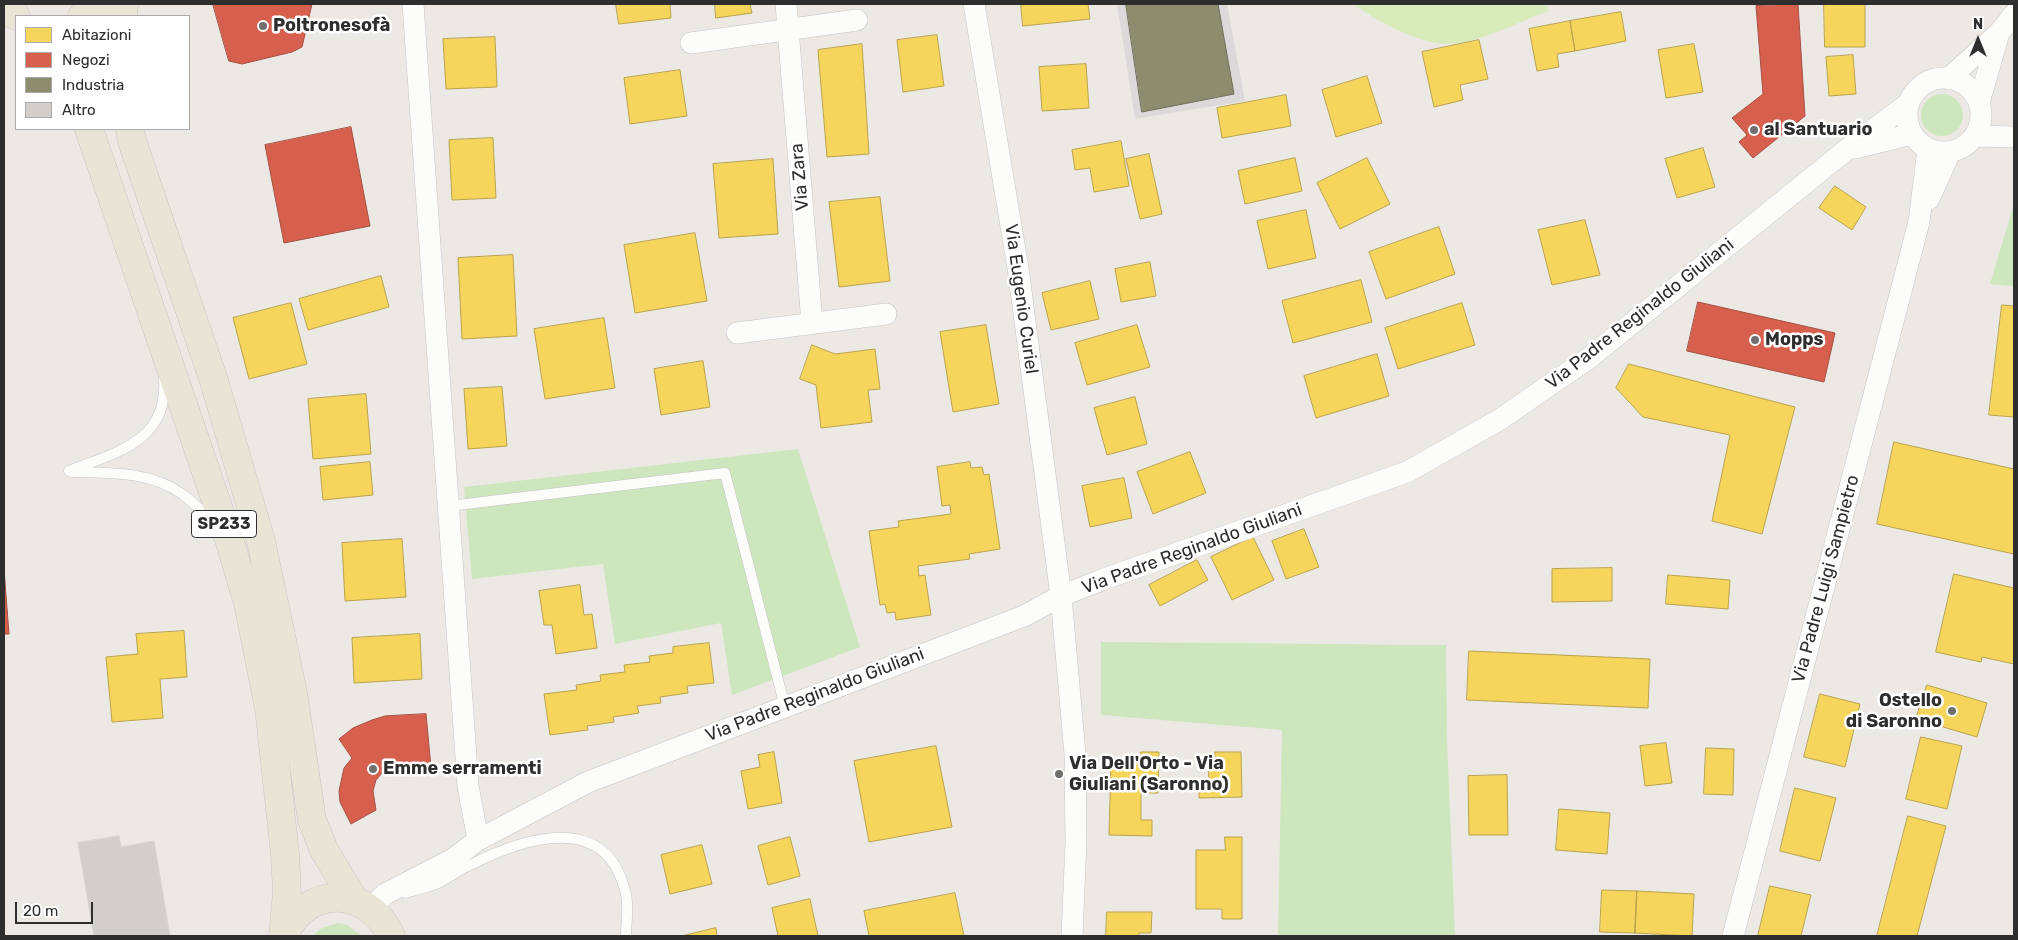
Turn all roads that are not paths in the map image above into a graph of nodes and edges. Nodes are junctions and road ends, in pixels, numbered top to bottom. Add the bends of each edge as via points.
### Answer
1 (102, 4) edge
2 (413, 4) edge
3 (786, 4) edge
4 (974, 4) edge
5 (4, 8) edge
6 (2014, 14) edge
7 (15, 15) edge
8 (84, 15) edge
9 (857, 20) dead end
10 (788, 30) junction
11 (1999, 33) junction
12 (691, 43) dead end
13 (1948, 79) junction
14 (1909, 103) junction
15 (1979, 103) junction
16 (89, 130) edge
17 (130, 130) edge
18 (1912, 134) junction
19 (1975, 136) junction
20 (2014, 137) edge
21 (1928, 149) junction
22 (1845, 150) junction
23 (1950, 152) junction
24 (1919, 222) junction
25 (886, 314) dead end
26 (812, 323) junction
27 (736, 333) dead end
28 (160, 334) junction
29 (449, 506) junction
30 (229, 539) junction
31 (1061, 596) junction
32 (786, 707) junction
33 (478, 840) junction
34 (370, 900) junction
35 (284, 936) edge
36 (391, 936) edge
37 (626, 936) edge
38 (1072, 936) edge
39 (1734, 936) edge

1 - 8 main road
2 - 29 street
3 - 10 street, Via Zara
4 - 31 street, Via Eugenio Curiel via 1018,268
5 - 7 main road
6 - 11 street
9 - 10 street
10 - 12 street
10 - 26 street, Via Zara
11 - 13 street
11 - 15 street
13 - 14 street, Via Padre Reginaldo Giuliani via 1924,84
13 - 15 street via 1968,87
14 - 18 street via 1908,124
14 - 22 street, Via Padre Reginaldo Giuliani
15 - 19 street via 1980,125
16 - 28 main road, SP233
17 - 34 main road, SP233 via 214,381 261,541 293,693 312,820 324,850
18 - 21 street
18 - 22 street, Via Padre Reginaldo Giuliani
19 - 20 street
19 - 23 street
21 - 23 street
21 - 24 street, Via Padre Luigi Sampietro
22 - 31 street, Via Padre Reginaldo Giuliani via 1589,358 1499,420 1424,463 1407,472
23 - 24 street, Via Padre Luigi Sampietro
24 - 39 street, Via Padre Luigi Sampietro
25 - 26 street
26 - 27 street
28 - 30 main road, SP233
28 - 30 lane via 165,396 160,417 150,432 120,450 69,471 129,474 158,481 182,493
29 - 32 lane via 725,473
29 - 33 street via 468,786
30 - 35 main road, SP233 via 248,603 269,708 285,854
31 - 32 street, Via Padre Reginaldo Giuliani via 1024,616
31 - 38 street, Via Eugenio Curiel via 1075,754
32 - 33 street, Via Padre Reginaldo Giuliani via 588,782
33 - 34 street, Via Padre Reginaldo Giuliani via 453,859
34 - 35 main road, SP233 via 336,897 318,900 302,910
34 - 36 main road, SP233
34 - 37 lane via 437,883 468,865 535,840 558,837 602,848 614,863 627,896

